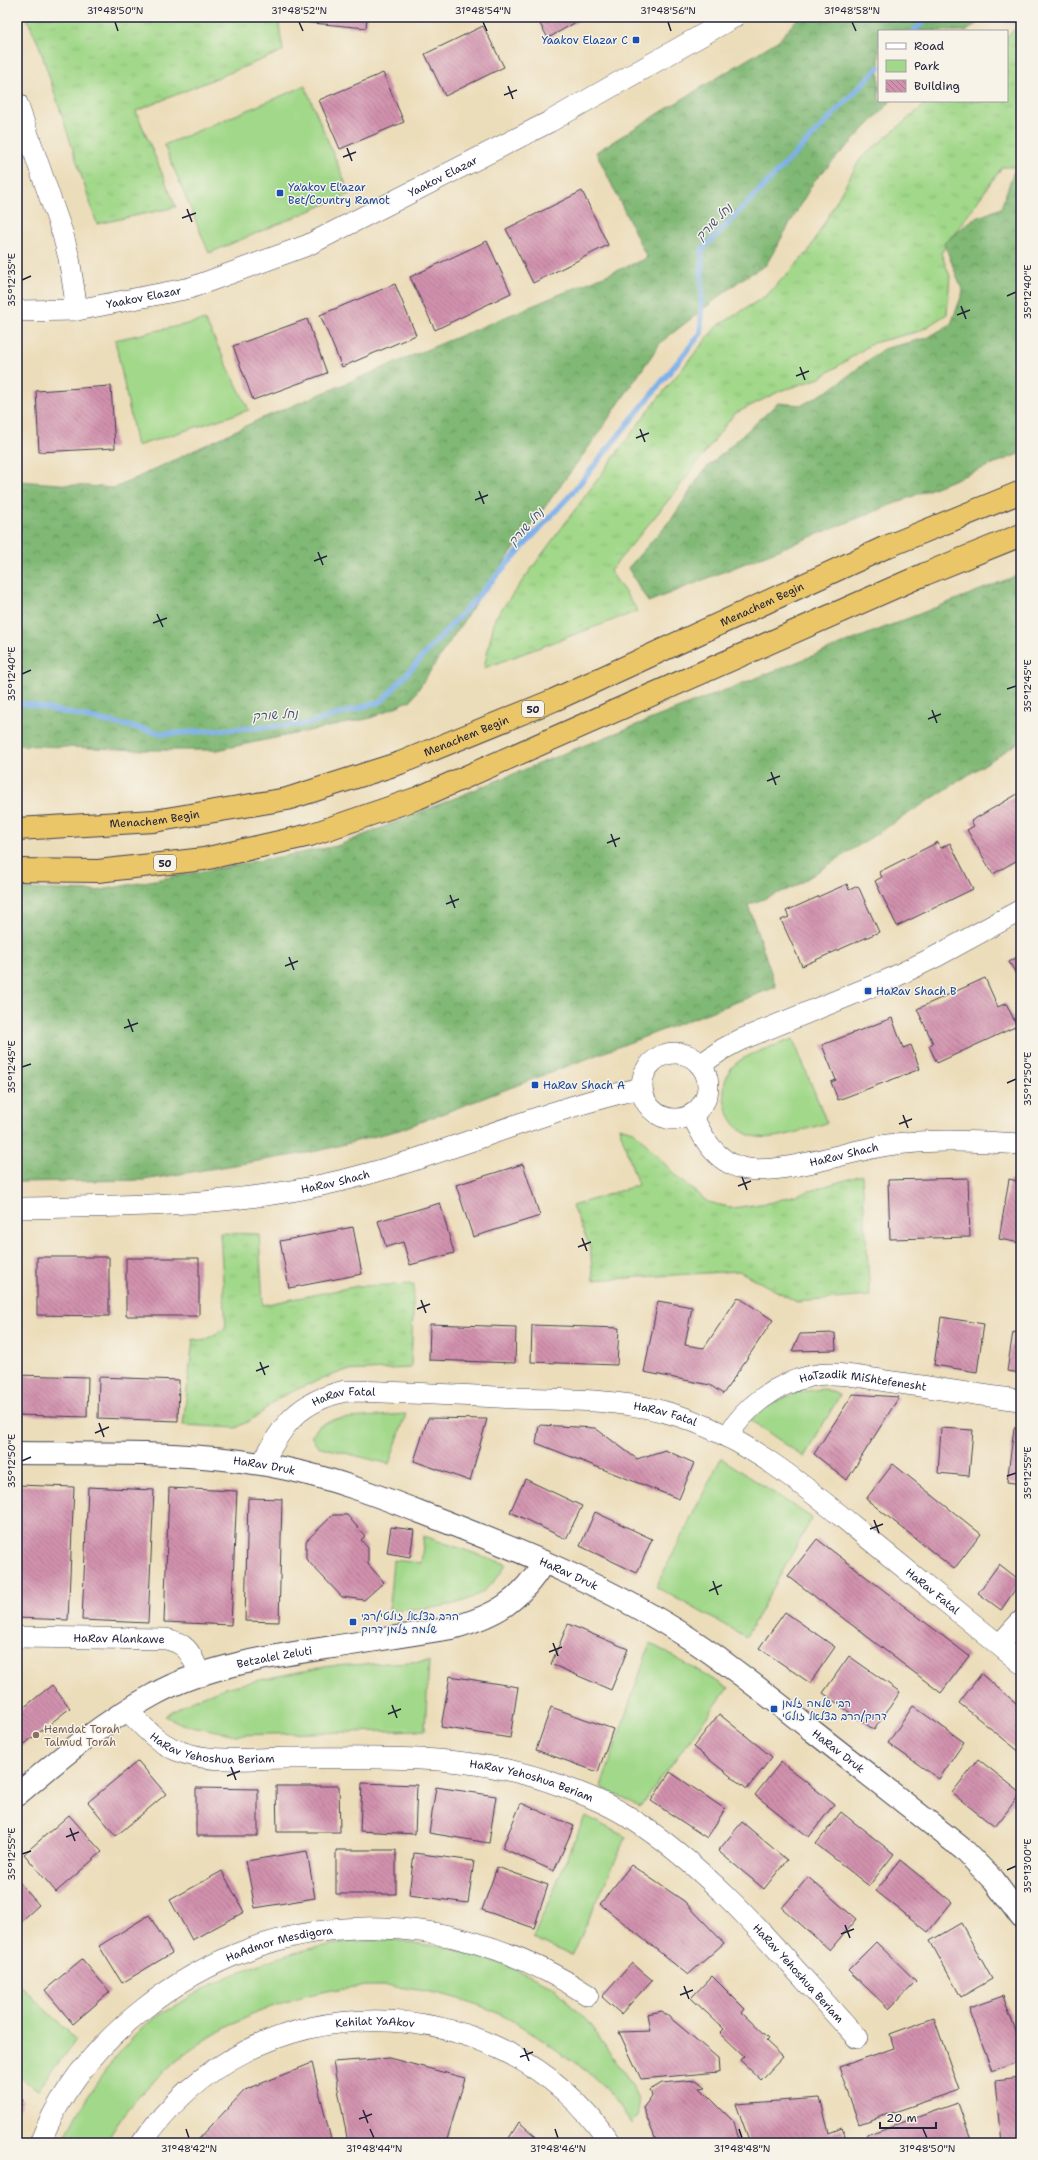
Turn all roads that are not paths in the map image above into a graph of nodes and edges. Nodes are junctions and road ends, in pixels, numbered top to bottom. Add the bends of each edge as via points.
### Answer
1 (734, 17) edge
2 (17, 103) edge
3 (77, 310) junction
4 (17, 312) edge
5 (1021, 492) edge
6 (1021, 535) edge
7 (17, 829) edge
8 (17, 870) edge
9 (1021, 910) edge
10 (700, 1065) junction
11 (642, 1088) junction
12 (692, 1115) junction
13 (1021, 1144) edge
14 (17, 1208) edge
15 (1021, 1400) edge
16 (727, 1437) junction
17 (17, 1453) edge
18 (262, 1464) junction
19 (544, 1562) junction
20 (1021, 1621) edge
21 (17, 1637) edge
22 (999, 1645) junction
23 (1021, 1663) edge
24 (201, 1676) junction
25 (127, 1710) junction
26 (17, 1795) edge
27 (1021, 1917) edge
28 (588, 1995) dead end
29 (856, 2038) dead end
30 (40, 2143) edge
31 (142, 2143) edge
32 (610, 2143) edge

1 - 3 street, Yaakov Elazar via 556,118 308,245 190,288
2 - 3 street via 69,258
3 - 4 street, Yaakov Elazar
5 - 7 highway, Menachem Begin / 50 via 886,547 554,700 400,763 287,799 154,821
6 - 8 highway, 50 via 925,574 418,798 310,835 204,859 98,871
9 - 10 street via 937,956 723,1048
10 - 11 street via 683,1054 662,1055 647,1068 642,1078
10 - 12 street via 707,1081 706,1098
11 - 12 street via 644,1099 650,1109 659,1116 670,1120
11 - 14 street, HaRav Shach via 575,1105 375,1172 295,1190 216,1201
12 - 13 street, HaRav Shach via 704,1141 721,1158 742,1168 754,1170 888,1145 970,1141
15 - 16 street, HaTzadik MiShtefenesht via 850,1375 811,1376 777,1390 749,1408
16 - 18 street, HaRav Fatal via 678,1415 620,1404 586,1400 345,1391 311,1403 286,1423
16 - 22 street, HaRav Fatal via 774,1465 816,1496
17 - 18 street, HaRav Druk via 163,1455
18 - 19 street, HaRav Druk via 360,1490 463,1528
19 - 24 street, Betzalel Zeluti via 529,1585 513,1600 470,1623 275,1656
19 - 27 street, HaRav Druk via 650,1615 738,1672 964,1850 994,1881
20 - 22 street
21 - 24 street, HaRav Alankawe via 166,1639 179,1642 188,1650
22 - 23 street, HaRav Fatal
24 - 25 street, Betzalel Zeluti via 154,1694
25 - 26 street, Betzalel Zeluti via 72,1748
25 - 29 street, HaRav Yehoshua Beriam via 162,1743 177,1751 192,1754 228,1758 410,1758 464,1762 523,1773 604,1803 659,1839 724,1893
28 - 30 street, HaAdmor Mesdigora via 533,1963 490,1946 457,1937 416,1930 378,1928 314,1933 278,1941 223,1960 184,1980 127,2022 70,2083
31 - 32 street, Kehilat YaAkov via 164,2114 188,2091 237,2056 261,2044 306,2028 350,2021 377,2020 406,2021 462,2033 517,2058 575,2101

